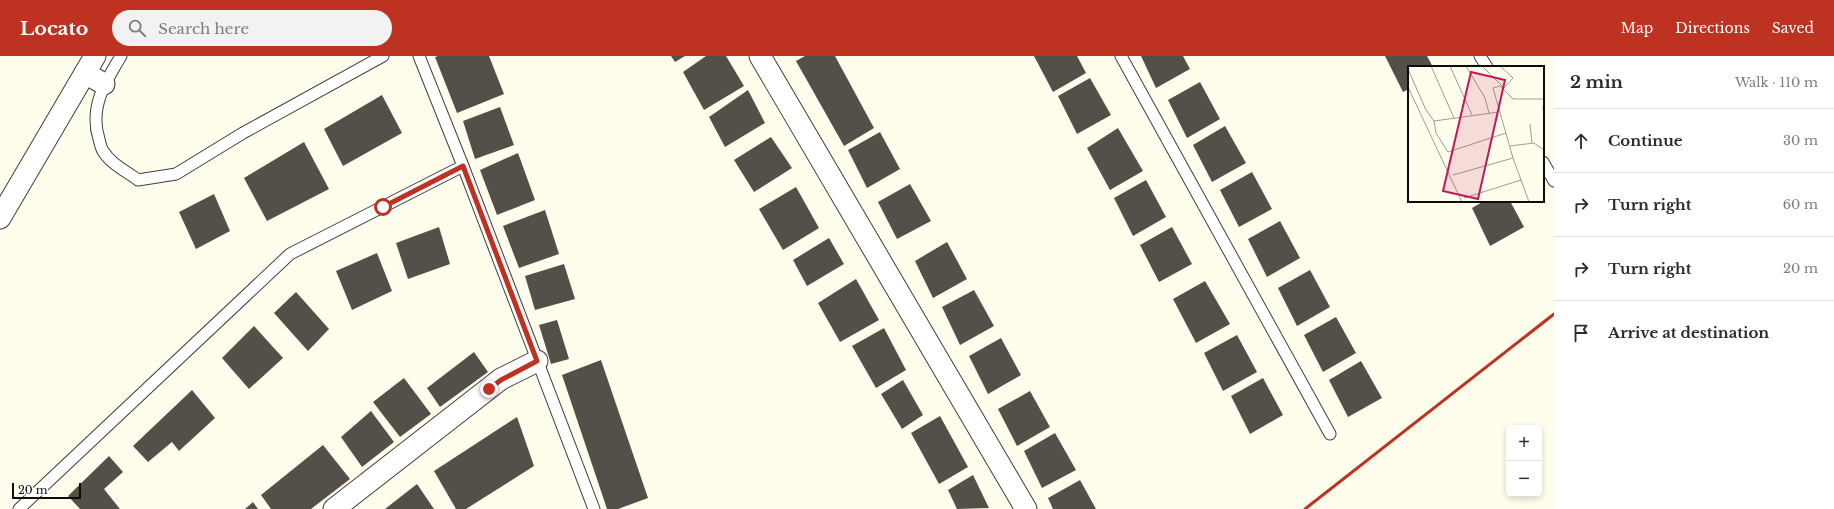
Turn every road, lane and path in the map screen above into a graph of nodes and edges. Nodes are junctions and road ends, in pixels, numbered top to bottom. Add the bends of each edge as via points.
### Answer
1 (121, 56) edge
2 (383, 56) edge
3 (419, 56) edge
4 (760, 56) edge
5 (1121, 56) edge
6 (1480, 56) edge
7 (90, 65) edge
8 (1486, 66) edge
9 (104, 84) junction
10 (1544, 164) edge
11 (463, 166) junction
12 (1554, 181) edge
13 (0, 218) edge
14 (537, 361) junction
15 (1330, 434) dead end
16 (20, 509) edge
17 (334, 509) edge
18 (594, 509) edge
19 (1026, 509) edge

1 - 9 lane
2 - 9 lane via 176,174 138,180 112,162 102,150 96,130 96,105
3 - 11 lane
4 - 19 street
5 - 15 lane
6 - 8 lane
7 - 9 street
7 - 13 street
10 - 12 lane
11 - 14 lane
11 - 16 lane via 290,254
14 - 17 street via 501,380
14 - 18 lane

